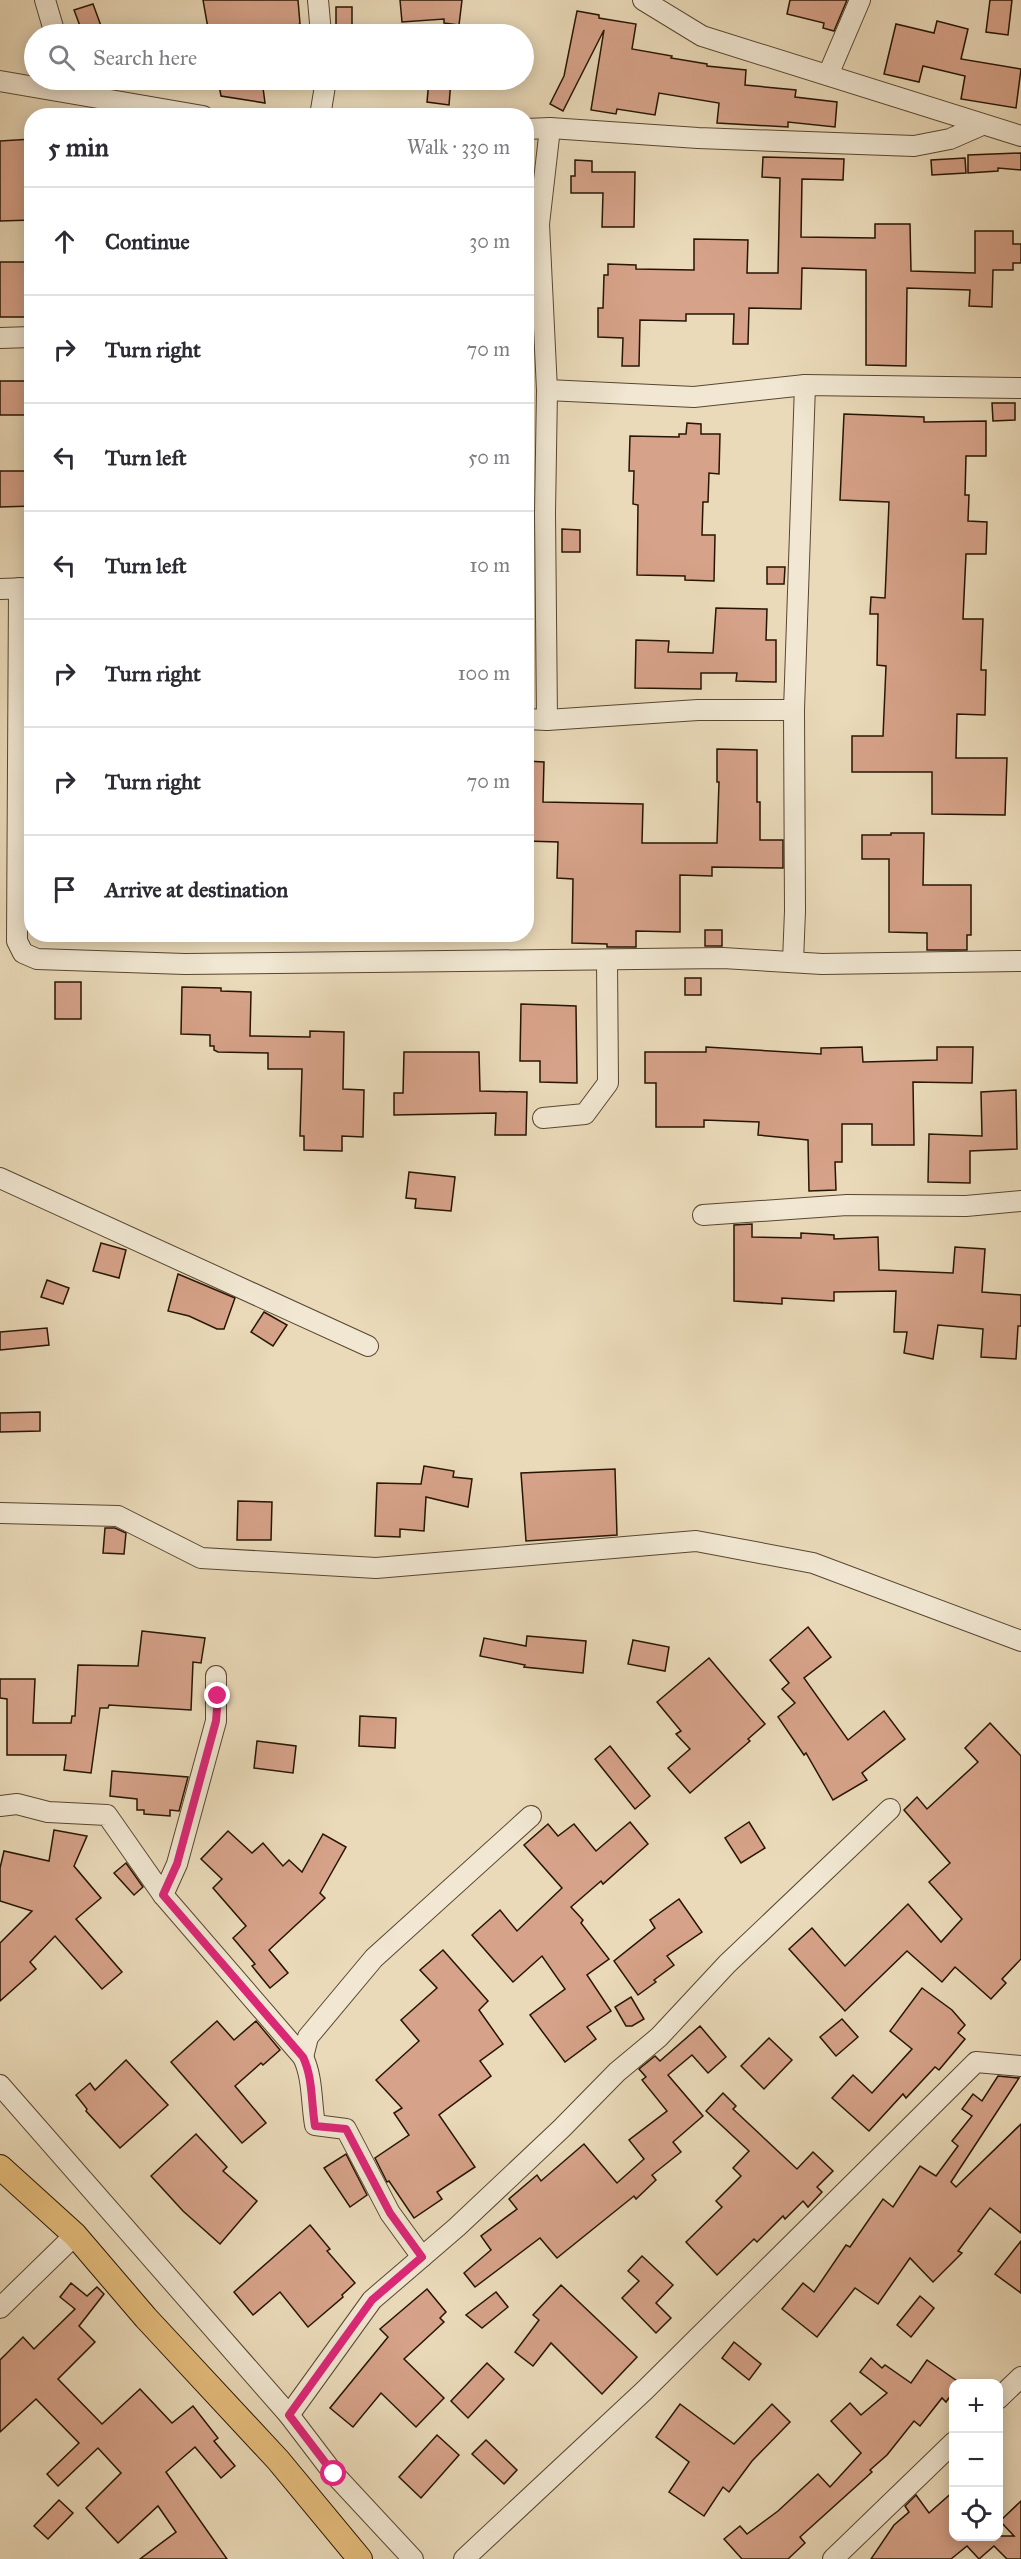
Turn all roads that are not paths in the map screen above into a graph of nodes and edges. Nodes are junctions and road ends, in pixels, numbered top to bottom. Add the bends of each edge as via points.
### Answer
1 (45, 0) edge
2 (318, 0) edge
3 (643, 0) edge
4 (860, 0) edge
5 (52, 24) edge
6 (320, 24) edge
7 (828, 75) junction
8 (0, 81) edge
9 (24, 83) edge
10 (85, 90) edge
11 (324, 90) edge
12 (167, 108) edge
13 (321, 108) edge
14 (982, 125) junction
15 (550, 128) junction
16 (534, 129) edge
17 (1021, 136) edge
18 (24, 337) edge
19 (0, 338) edge
20 (805, 386) junction
21 (1021, 387) edge
22 (547, 390) junction
23 (17, 588) edge
24 (794, 710) junction
25 (534, 719) edge
26 (547, 720) junction
27 (1021, 960) edge
28 (607, 961) junction
29 (793, 961) junction
30 (543, 1118) dead end
31 (0, 1178) edge
32 (1021, 1201) edge
33 (703, 1215) dead end
34 (368, 1346) dead end
35 (0, 1513) edge
36 (1021, 1641) edge
37 (216, 1676) dead end
38 (0, 1806) edge
39 (890, 1809) dead end
40 (531, 1816) dead end
41 (163, 1895) junction
42 (308, 2037) junction
43 (286, 2039) junction
44 (303, 2057) junction
45 (1021, 2066) edge
46 (0, 2085) edge
47 (0, 2167) edge
48 (75, 2235) junction
49 (422, 2257) junction
50 (0, 2308) edge
51 (1021, 2377) edge
52 (1003, 2395) edge
53 (289, 2415) junction
54 (949, 2447) edge
55 (360, 2559) edge
56 (413, 2559) edge
57 (464, 2559) edge
58 (833, 2559) edge

1 - 5 street
2 - 6 street
3 - 7 street via 702,36
4 - 7 street
7 - 14 street
8 - 9 street
10 - 12 street
11 - 13 street
14 - 15 street via 950,139 914,146
14 - 17 street
15 - 16 street
15 - 22 street via 538,224
18 - 19 street
20 - 21 street
20 - 22 street via 694,397
20 - 24 street
22 - 26 street
23 - 28 street via 15,911 17,941 23,953 37,959 185,964
24 - 26 street via 698,710
24 - 29 street
25 - 26 street
27 - 29 street via 822,964
28 - 29 street
28 - 30 street via 608,1083 585,1114
31 - 34 street
32 - 33 street via 966,1206 847,1205
35 - 36 street via 118,1516 201,1558 376,1568 696,1541 813,1563
37 - 41 street via 216,1721 177,1864
38 - 41 street via 17,1804 48,1812 107,1815
39 - 49 street via 727,1964 659,2037
40 - 42 street via 374,1958
41 - 43 street
42 - 43 street
42 - 44 street
43 - 44 street
44 - 49 street via 311,2074 315,2126 346,2129 390,2213
45 - 57 street via 976,2062 645,2390
46 - 53 street
47 - 48 main road
48 - 50 street
48 - 55 main road via 278,2460
49 - 53 street via 372,2300
51 - 52 street
53 - 56 street via 334,2474
54 - 58 street

